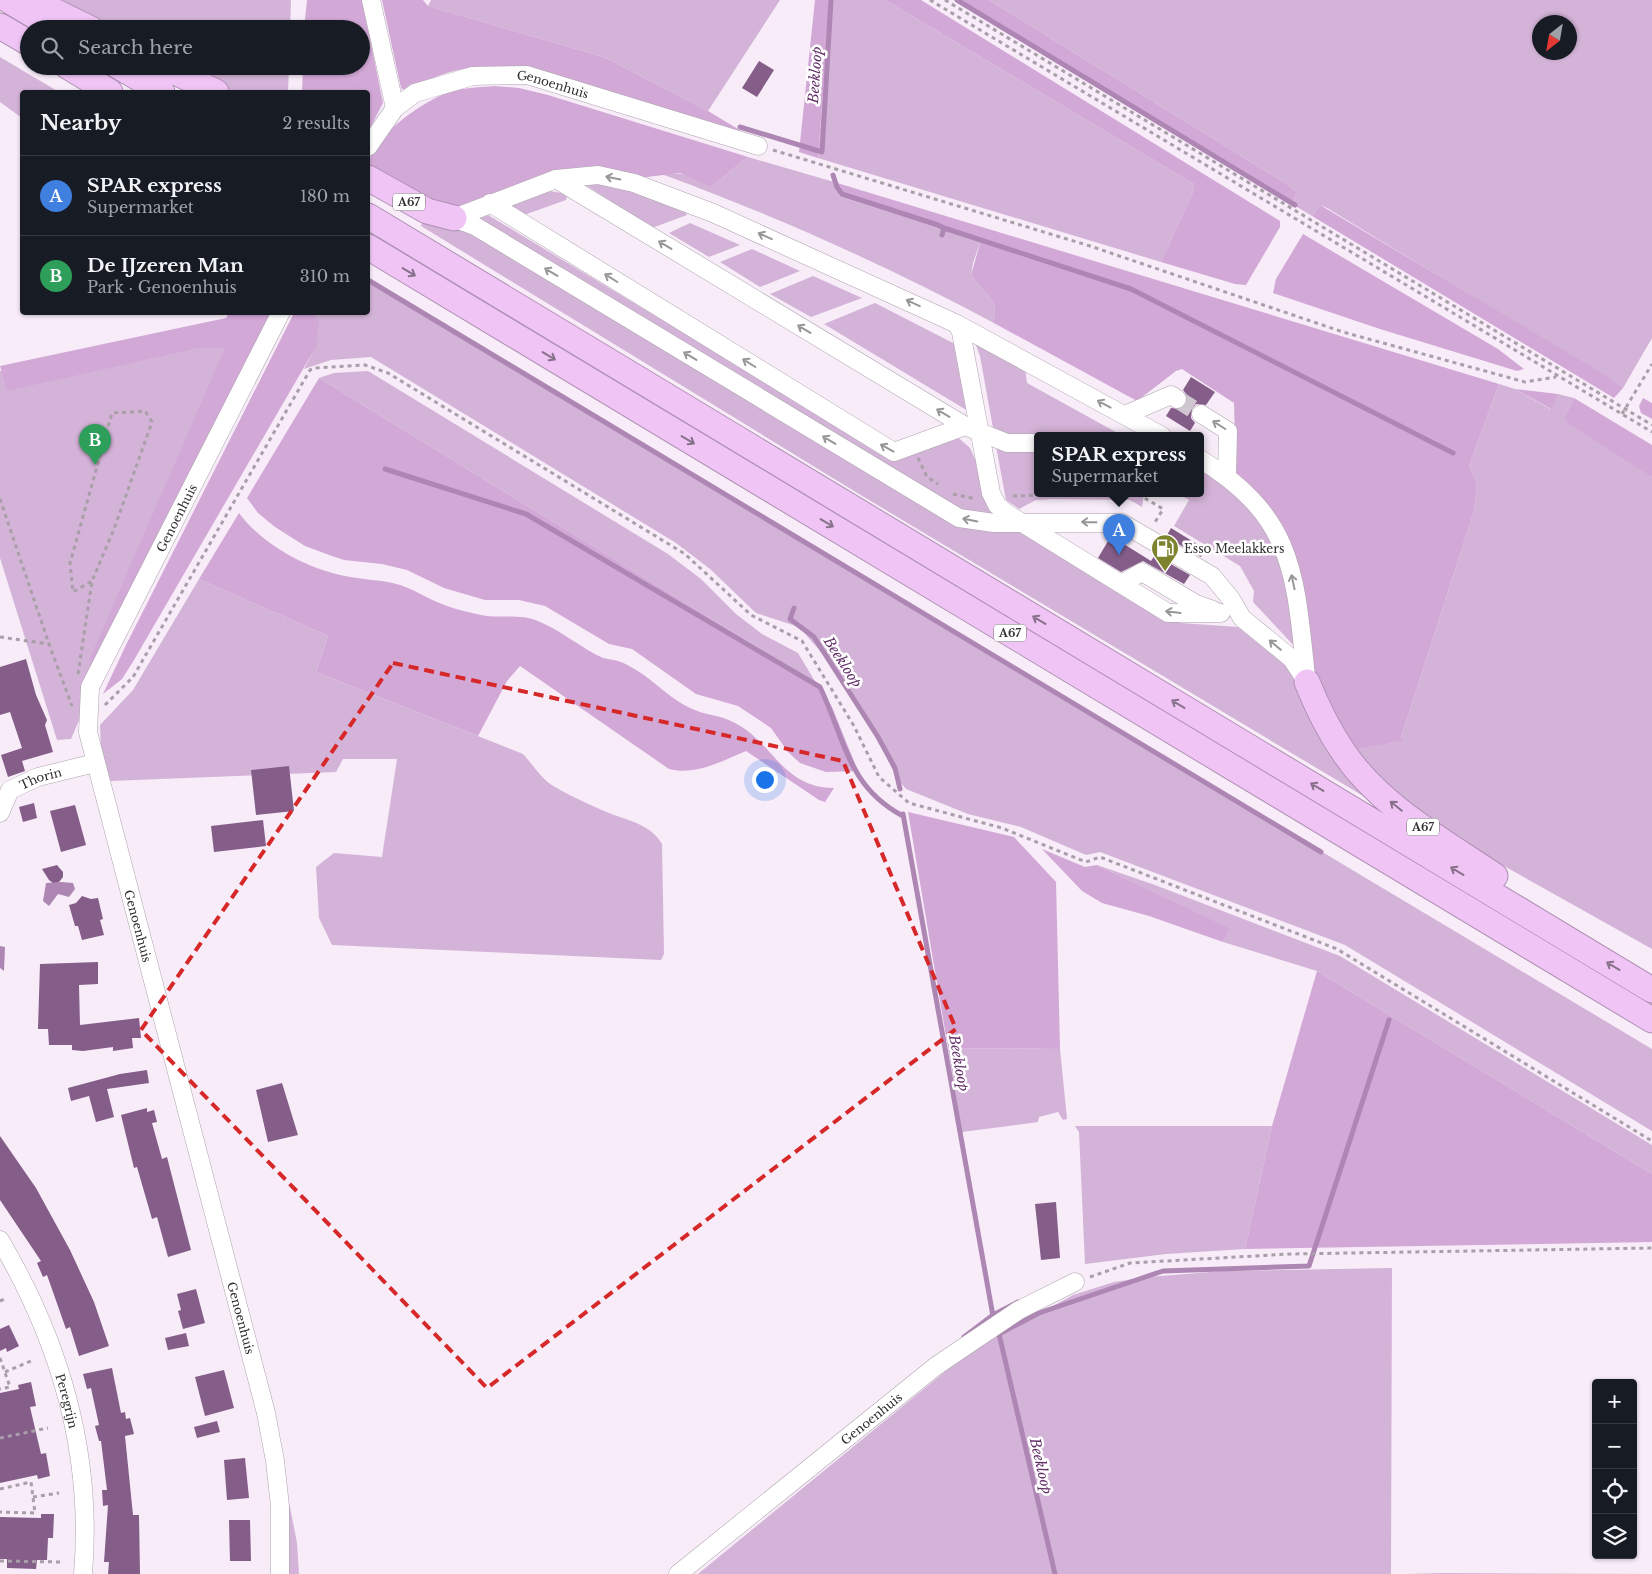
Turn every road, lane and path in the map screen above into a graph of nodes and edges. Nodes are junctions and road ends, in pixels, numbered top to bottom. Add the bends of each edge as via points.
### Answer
1 (8, 0) edge
2 (32, 0) edge
3 (371, 0) edge
4 (930, 0) edge
5 (945, 0) edge
6 (41, 20) edge
7 (73, 20) edge
8 (0, 26) edge
9 (20, 38) edge
10 (82, 75) edge
11 (133, 75) edge
12 (181, 75) edge
13 (107, 90) edge
14 (159, 90) edge
15 (212, 90) edge
16 (395, 108) junction
17 (370, 144) edge
18 (758, 146) joint
19 (370, 179) edge
20 (556, 179) junction
21 (490, 203) junction
22 (370, 217) edge
23 (454, 218) junction
24 (370, 248) edge
25 (279, 315) edge
26 (957, 324) junction
27 (1652, 364) edge
28 (1558, 376) junction
29 (1177, 399) tunnel mouth
30 (1625, 409) junction
31 (1201, 414) tunnel mouth
32 (1622, 414) junction
33 (1125, 415) junction
34 (1652, 425) edge
35 (973, 429) junction
36 (1155, 432) edge
37 (1652, 432) edge
38 (1034, 443) edge
39 (1204, 462) edge
40 (1227, 476) junction
41 (1143, 497) edge
42 (0, 499) edge
43 (1018, 521) junction
44 (1146, 537) junction
45 (92, 581) junction
46 (1242, 618) junction
47 (0, 637) edge
48 (49, 644) junction
49 (77, 678) dead end
50 (1307, 682) junction
51 (74, 697) dead end
52 (89, 717) junction
53 (95, 763) junction
54 (5, 790) edge
55 (0, 813) edge
56 (1573, 942) junction
57 (1652, 990) edge
58 (1652, 1020) edge
59 (1652, 1141) edge
60 (0, 1240) edge
61 (1652, 1248) edge
62 (1076, 1282) joint
63 (7, 1298) dead end
64 (0, 1301) edge
65 (0, 1358) edge
66 (31, 1361) dead end
67 (5, 1372) junction
68 (0, 1389) edge
69 (48, 1428) dead end
70 (0, 1438) edge
71 (0, 1489) edge
72 (59, 1493) dead end
73 (33, 1497) junction
74 (0, 1512) edge
75 (0, 1561) edge
76 (60, 1562) dead end
77 (83, 1574) edge
78 (280, 1574) edge
79 (678, 1574) edge

1 - 6 highway
2 - 7 highway
3 - 16 street
4 - 28 path
5 - 30 path
8 - 9 highway
10 - 13 highway
11 - 14 highway
12 - 15 highway
16 - 17 street, Genoenhuis
16 - 18 street, Genoenhuis via 415,93 473,76 527,75
18 - 28 path via 1090,246 1343,332 1525,382
19 - 23 highway, A67 via 427,211
20 - 21 street
26 -> 20 street via 722,216 634,183 598,175
35 -> 20 street
21 - 23 street
35 -> 21 street via 894,452
56 -> 22 highway, A67
43 -> 23 street, A67 via 994,523 959,518 475,226
24 -> 58 highway, A67
25 - 52 street, Genoenhuis via 90,687
33 -> 26 street
26 - 35 street, A67 via 961,332
27 - 30 path
28 - 32 path
29 - 33 street via 1171,395
30 - 32 path
30 - 34 path
40 -> 31 street via 1228,430
32 - 37 path
33 - 36 street
35 - 38 street via 1007,442
35 - 43 street, A67 via 991,493 997,505
39 - 40 street, A67
50 -> 40 street, A67 via 1287,556 1274,528 1255,502
41 - 44 path via 1163,509
42 - 48 path
44 -> 43 street, A67 via 1122,523
46 -> 43 street, A67 via 1221,613 1168,613
44 - 46 street, A67 via 1212,576
45 - 45 path via 152,422 145,411 112,413 70,563 73,592
45 - 49 path
50 -> 46 street, A67 via 1292,660
47 - 48 path
48 - 51 path via 73,707
56 -> 50 highway, A67 via 1510,886 1384,798 1345,754
52 - 53 street, Genoenhuis via 88,732
52 - 59 path via 134,677 310,370 365,365 388,373 685,554 751,615 802,641 854,726 879,777 909,803 1002,828 1086,862 1100,857 1337,949
53 - 54 street, Thorin via 38,777
53 - 78 street, Genoenhuis via 266,1413 280,1506
54 - 55 street, Thorin
57 -> 56 highway, A67
60 - 77 street, Peregrijn via 42,1320 66,1390 84,1492
61 - 62 path via 1290,1254 1130,1263
62 - 79 street, Genoenhuis via 1019,1310 936,1366
63 - 64 path
65 - 67 path
66 - 67 path
67 - 68 path via 10,1387
69 - 70 path
71 - 73 path via 31,1482
72 - 73 path
73 - 74 path via 35,1513
75 - 76 path

